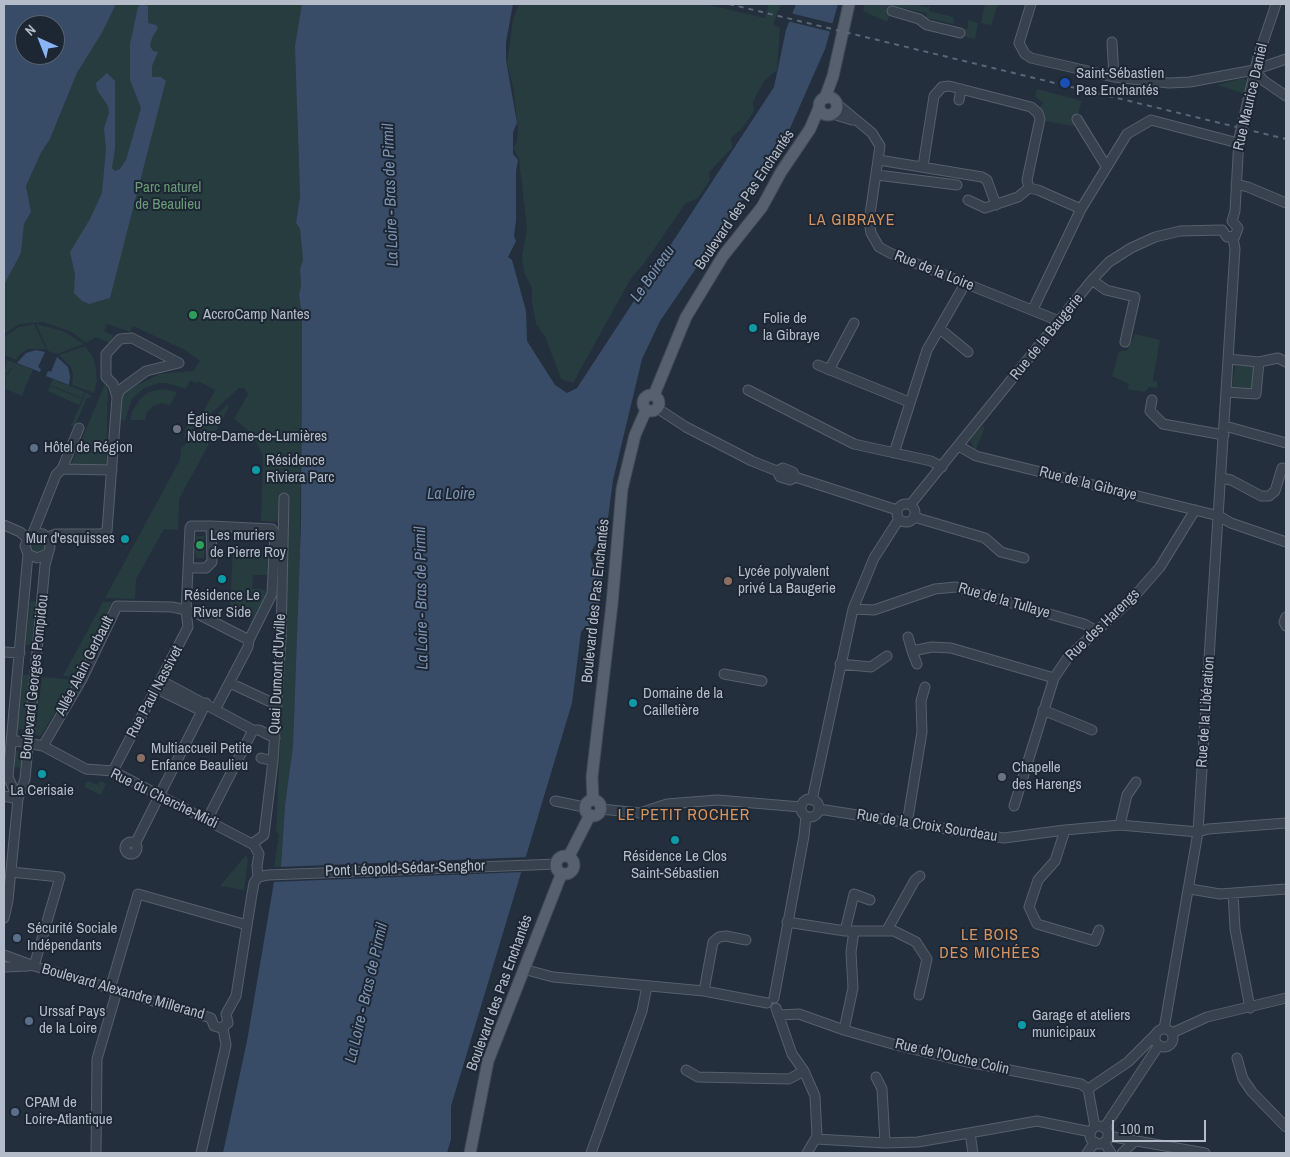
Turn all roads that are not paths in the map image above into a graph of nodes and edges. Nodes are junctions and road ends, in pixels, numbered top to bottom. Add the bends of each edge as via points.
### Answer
1 (849, 4) edge
2 (856, 4) edge
3 (1031, 4) edge
4 (1276, 4) edge
5 (892, 12) dead end
6 (960, 33) dead end
7 (1112, 42) dead end
8 (1286, 59) edge
9 (837, 61) junction
10 (1254, 70) junction
11 (1114, 77) junction
12 (961, 89) junction
13 (1286, 96) edge
14 (958, 100) dead end
15 (829, 106) junction
16 (1077, 119) dead end
17 (1239, 140) junction
18 (879, 160) junction
19 (923, 166) junction
20 (1106, 166) junction
21 (876, 175) junction
22 (1236, 184) junction
23 (957, 186) dead end
24 (1029, 188) junction
25 (968, 200) dead end
26 (1286, 202) edge
27 (996, 205) junction
28 (1081, 209) junction
29 (1232, 222) junction
30 (1222, 230) junction
31 (1233, 238) junction
32 (1092, 280) junction
33 (965, 284) junction
34 (1033, 309) junction
35 (1059, 321) junction
36 (854, 323) dead end
37 (940, 329) junction
38 (1125, 342) dead end
39 (968, 352) dead end
40 (1228, 359) junction
41 (1259, 362) junction
42 (1286, 362) edge
43 (818, 365) dead end
44 (828, 370) junction
45 (748, 390) dead end
46 (1226, 392) junction
47 (117, 397) junction
48 (1152, 400) dead end
49 (909, 402) junction
50 (652, 409) junction
51 (79, 428) dead end
52 (1224, 431) junction
53 (1286, 443) edge
54 (959, 446) junction
55 (894, 453) junction
56 (942, 467) junction
57 (1282, 468) dead end
58 (62, 469) junction
59 (112, 470) junction
60 (1221, 478) junction
61 (284, 498) dead end
62 (910, 505) junction
63 (1195, 510) junction
64 (898, 514) junction
65 (1219, 516) junction
66 (914, 517) junction
67 (4, 525) edge
68 (211, 526) junction
69 (30, 536) junction
70 (48, 537) junction
71 (1286, 542) edge
72 (28, 554) junction
73 (47, 554) junction
74 (1024, 558) dead end
75 (189, 568) junction
76 (853, 609) junction
77 (186, 610) junction
78 (1286, 617) edge
79 (1286, 626) edge
80 (1096, 631) junction
81 (908, 637) dead end
82 (249, 640) junction
83 (912, 651) junction
84 (4, 652) edge
85 (20, 653) junction
86 (886, 656) dead end
87 (840, 664) junction
88 (917, 664) dead end
89 (724, 674) dead end
90 (1054, 678) junction
91 (762, 681) dead end
92 (232, 684) dead end
93 (160, 685) junction
94 (925, 687) dead end
95 (277, 705) junction
96 (204, 707) junction
97 (216, 708) junction
98 (1043, 710) junction
99 (253, 730) junction
100 (1092, 730) dead end
101 (275, 738) junction
102 (12, 740) junction
103 (29, 742) junction
104 (43, 746) junction
105 (261, 758) dead end
106 (274, 761) junction
107 (113, 771) junction
108 (1136, 782) dead end
109 (159, 795) junction
110 (4, 796) edge
111 (18, 799) junction
112 (812, 800) junction
113 (555, 801) dead end
114 (1014, 806) dead end
115 (589, 807) junction
116 (801, 807) junction
117 (601, 809) joint
118 (818, 809) junction
119 (808, 819) junction
120 (207, 820) junction
121 (1286, 823) edge
122 (908, 824) junction
123 (1120, 826) junction
124 (1065, 830) junction
125 (1198, 832) junction
126 (135, 844) dead end
127 (252, 844) junction
128 (556, 867) junction
129 (11, 872) junction
130 (263, 876) junction
131 (920, 876) dead end
132 (1190, 889) junction
133 (1286, 889) edge
134 (1233, 893) junction
135 (870, 900) dead end
136 (4, 918) edge
137 (787, 922) junction
138 (247, 926) junction
139 (887, 930) junction
140 (1099, 930) dead end
141 (850, 931) junction
142 (746, 940) dead end
143 (4, 955) edge
144 (4, 966) edge
145 (34, 966) junction
146 (523, 969) junction
147 (647, 986) junction
148 (113, 990) junction
149 (704, 991) junction
150 (919, 994) dead end
151 (1286, 998) edge
152 (770, 1000) junction
153 (1250, 1008) junction
154 (777, 1011) junction
155 (226, 1014) junction
156 (211, 1018) junction
157 (223, 1028) junction
158 (844, 1030) junction
159 (1168, 1031) junction
160 (1156, 1034) junction
161 (1159, 1046) junction
162 (1237, 1058) dead end
163 (686, 1070) dead end
164 (804, 1071) junction
165 (876, 1077) dead end
166 (1088, 1089) junction
167 (1286, 1127) edge
168 (970, 1133) junction
169 (1100, 1135) junction
170 (816, 1139) junction
171 (1134, 1142) junction
172 (885, 1143) junction
173 (96, 1153) edge
174 (201, 1153) edge
175 (470, 1153) edge
176 (591, 1153) edge
177 (808, 1153) edge
178 (972, 1153) edge
179 (1087, 1153) edge
180 (1111, 1153) edge
181 (1122, 1153) edge
182 (1205, 1153) edge

1 - 9 main road, Boulevard des Pas Enchantés
2 - 9 main road, Boulevard des Pas Enchantés
3 - 11 street via 1019,43 1025,54
4 - 10 street, Rue Maurice Daniel
5 - 6 street
7 - 11 street
8 - 10 street
9 - 15 main road, Boulevard des Pas Enchantés
10 - 11 street via 1182,83
10 - 13 street
10 - 17 street, Rue Maurice Daniel, bridge
12 - 14 street
12 - 19 street via 942,87 934,96
12 - 24 street via 1032,107 1038,113 1040,119 1027,180
15 - 18 street, Rue de la Loire via 877,139
15 - 50 main road, Boulevard des Pas Enchantés via 781,172 757,215 723,256 686,318 654,395 658,401
16 - 20 street
17 - 20 street via 1150,120 1127,134
17 - 22 street, Rue Maurice Daniel
18 - 19 street
18 - 21 street, Rue de la Loire
19 - 27 street via 982,177 987,180
20 - 28 street
21 - 23 street
21 - 33 street, Rue de la Loire via 869,221 876,243 890,253
22 - 26 street
22 - 29 street, Rue Maurice Daniel
24 - 27 street via 1018,197
24 - 28 street
25 - 27 street via 985,208
28 - 34 street
29 - 30 street via 1224,224
29 - 31 street via 1238,229
30 - 31 street via 1226,237
30 - 32 street, Rue de la Baugerie via 1180,231 1155,237 1120,255
31 - 40 street
32 - 35 street, Rue de la Baugerie
32 - 38 street via 1106,290 1136,297
33 - 34 street, Rue de la Loire
33 - 37 street
34 - 35 street, Rue de la Loire
35 - 54 street, Rue de la Baugerie
36 - 44 street
37 - 39 street
37 - 49 street via 924,357
40 - 41 street
40 - 46 street
41 - 42 street via 1278,358
41 - 46 street via 1256,394
43 - 44 street
44 - 49 street
45 - 55 street via 854,444
46 - 52 street, Rue de la Libération
47 - 47 street via 113,384 106,377 106,354 120,339 132,338 178,363 146,371 120,390
47 - 59 street
48 - 52 street via 1150,411 1163,424
49 - 55 street
50 - 64 street via 752,461 777,471 783,468 793,472 795,477
50 - 115 main road, Boulevard des Pas Enchantés via 635,435 622,489
51 - 58 street
52 - 53 street
52 - 60 street, Rue de la Libération
54 - 56 street, Rue de la Baugerie
54 - 63 street, Rue de la Gibraye via 976,456
55 - 56 street via 931,461
56 - 62 street, Rue de la Baugerie
57 - 60 street via 1275,491 1269,496 1261,496
58 - 59 street
58 - 69 street via 56,474
59 - 70 street via 109,528 103,534 56,534
60 - 65 street, Rue de la Libération
61 - 95 street, Quai Dumont d'Urville
62 - 64 street via 902,505
62 - 66 street
63 - 65 street, Rue de la Gibraye
63 - 80 street, Rue des Harengs via 1160,567 1132,599
64 - 66 street via 907,521
64 - 76 street via 874,558
65 - 71 street, Rue de la Gibraye
65 - 125 street, Rue de la Libération
66 - 74 street via 985,538 1001,552
67 - 69 street
68 - 75 street via 212,562 206,568
68 - 75 street, Rue Paul Nassivet via 191,526
68 - 82 street, Quai Dumont d'Urville via 272,529 275,533 274,582 270,598
69 - 70 street via 41,533
69 - 72 street via 25,546
70 - 73 street
72 - 73 street via 38,558
72 - 85 street, Boulevard Georges Pompidou
73 - 103 street, Boulevard Georges Pompidou
75 - 77 street, Rue Paul Nassivet
76 - 80 street, Rue de la Tullaye via 874,610 935,589 956,587 1084,624
76 - 87 street
77 - 82 street
77 - 93 street, Rue Paul Nassivet via 188,628
77 - 104 street, Allée Alain Gerbault via 121,605 115,608 82,679
78 - 79 street
80 - 90 street, Rue des Harengs via 1069,656
81 - 83 street
82 - 97 street, Quai Dumont d'Urville
83 - 88 street
83 - 90 street via 951,648
84 - 85 street
85 - 102 street, Boulevard Georges Pompidou
86 - 87 street via 871,667
87 - 112 street
89 - 91 street
90 - 98 street, Rue des Harengs
92 - 95 street
93 - 96 street
93 - 107 street, Rue Paul Nassivet
94 - 122 street via 921,701 922,732
95 - 101 street, Quai Dumont d'Urville
96 - 97 street
96 - 109 street
97 - 99 street
98 - 100 street
98 - 114 street, Rue des Harengs
99 - 101 street
99 - 120 street
101 - 106 street, Quai Dumont d'Urville
102 - 103 street, Rue du Cherche-Midi
102 - 111 street, Boulevard Georges Pompidou via 8,777
103 - 104 street, Rue du Cherche-Midi
103 - 111 street, Boulevard Georges Pompidou via 25,779
104 - 107 street, Rue du Cherche-Midi via 86,769
105 - 106 street
106 - 127 street, Quai Dumont d'Urville via 264,835
107 - 109 street, Rue du Cherche-Midi
108 - 123 street via 1127,795
109 - 120 street, Rue du Cherche-Midi
109 - 126 street
110 - 111 street
111 - 129 street, Boulevard Georges Pompidou
112 - 116 street via 806,800
112 - 118 street via 818,804
113 - 115 street
115 - 117 main road via 599,802
115 - 128 main road, Boulevard des Pas Enchantés via 569,856 573,863 571,870 568,874
116 - 117 street via 717,800 667,804 640,813
116 - 119 street
118 - 119 street
118 - 122 street, Rue de la Croix Sourdeau
119 - 137 street
120 - 127 street, Rue du Cherche-Midi
121 - 125 street, Rue de la Croix Sourdeau
122 - 124 street, Rue de la Croix Sourdeau via 1004,838
123 - 124 street, Rue de la Croix Sourdeau
123 - 125 street, Rue de la Croix Sourdeau
124 - 140 street via 1055,861 1038,880 1028,907 1037,924 1096,941
125 - 132 street, Rue de la Libération
127 - 130 street via 259,851
128 - 130 street, Pont Léopold-Sédar-Senghor
128 - 146 main road, Boulevard des Pas Enchantés
129 - 136 street, Boulevard Georges Pompidou
129 - 145 street via 60,877
130 - 138 street via 254,883
131 - 139 street
132 - 134 street
132 - 159 street, Rue de la Libération
133 - 134 street
134 - 153 street via 1235,929
135 - 141 street via 854,894
137 - 141 street
137 - 152 street
138 - 148 street via 138,894
138 - 155 street via 236,996
139 - 141 street
139 - 150 street via 916,942 927,959
141 - 158 street via 853,988
142 - 149 street via 719,936 713,942
143 - 145 street, Boulevard Alexandre Millerand
144 - 145 street, Boulevard Alexandre Millerand
145 - 148 street, Boulevard Alexandre Millerand
146 - 147 street via 553,977
146 - 175 main road, Boulevard des Pas Enchantés via 488,1061
147 - 149 street
147 - 176 street via 642,1011
148 - 156 street, Boulevard Alexandre Millerand
148 - 173 street via 97,1059
149 - 152 street
151 - 153 street
152 - 154 street via 778,1004
153 - 159 street via 1207,1017
154 - 158 street, Rue de l'Ouche Colin via 798,1014
154 - 164 street via 792,1054
155 - 156 street via 216,1012
155 - 157 street via 228,1022
156 - 157 street via 214,1026
157 - 174 street via 226,1045
158 - 166 street, Rue de l'Ouche Colin via 963,1061 1081,1084
159 - 160 street
159 - 161 street via 1173,1038 1170,1045
160 - 161 street
160 - 166 street via 1128,1062
161 - 169 street
162 - 167 street via 1239,1071 1247,1085
163 - 164 street via 698,1077 789,1079
164 - 170 street via 815,1096
165 - 172 street via 882,1089
166 - 169 street
168 - 169 street via 1037,1121
168 - 172 street via 918,1142
168 - 178 street
169 - 171 street
169 - 179 street
169 - 180 street
170 - 172 street
170 - 177 street
171 - 181 street
171 - 182 street

